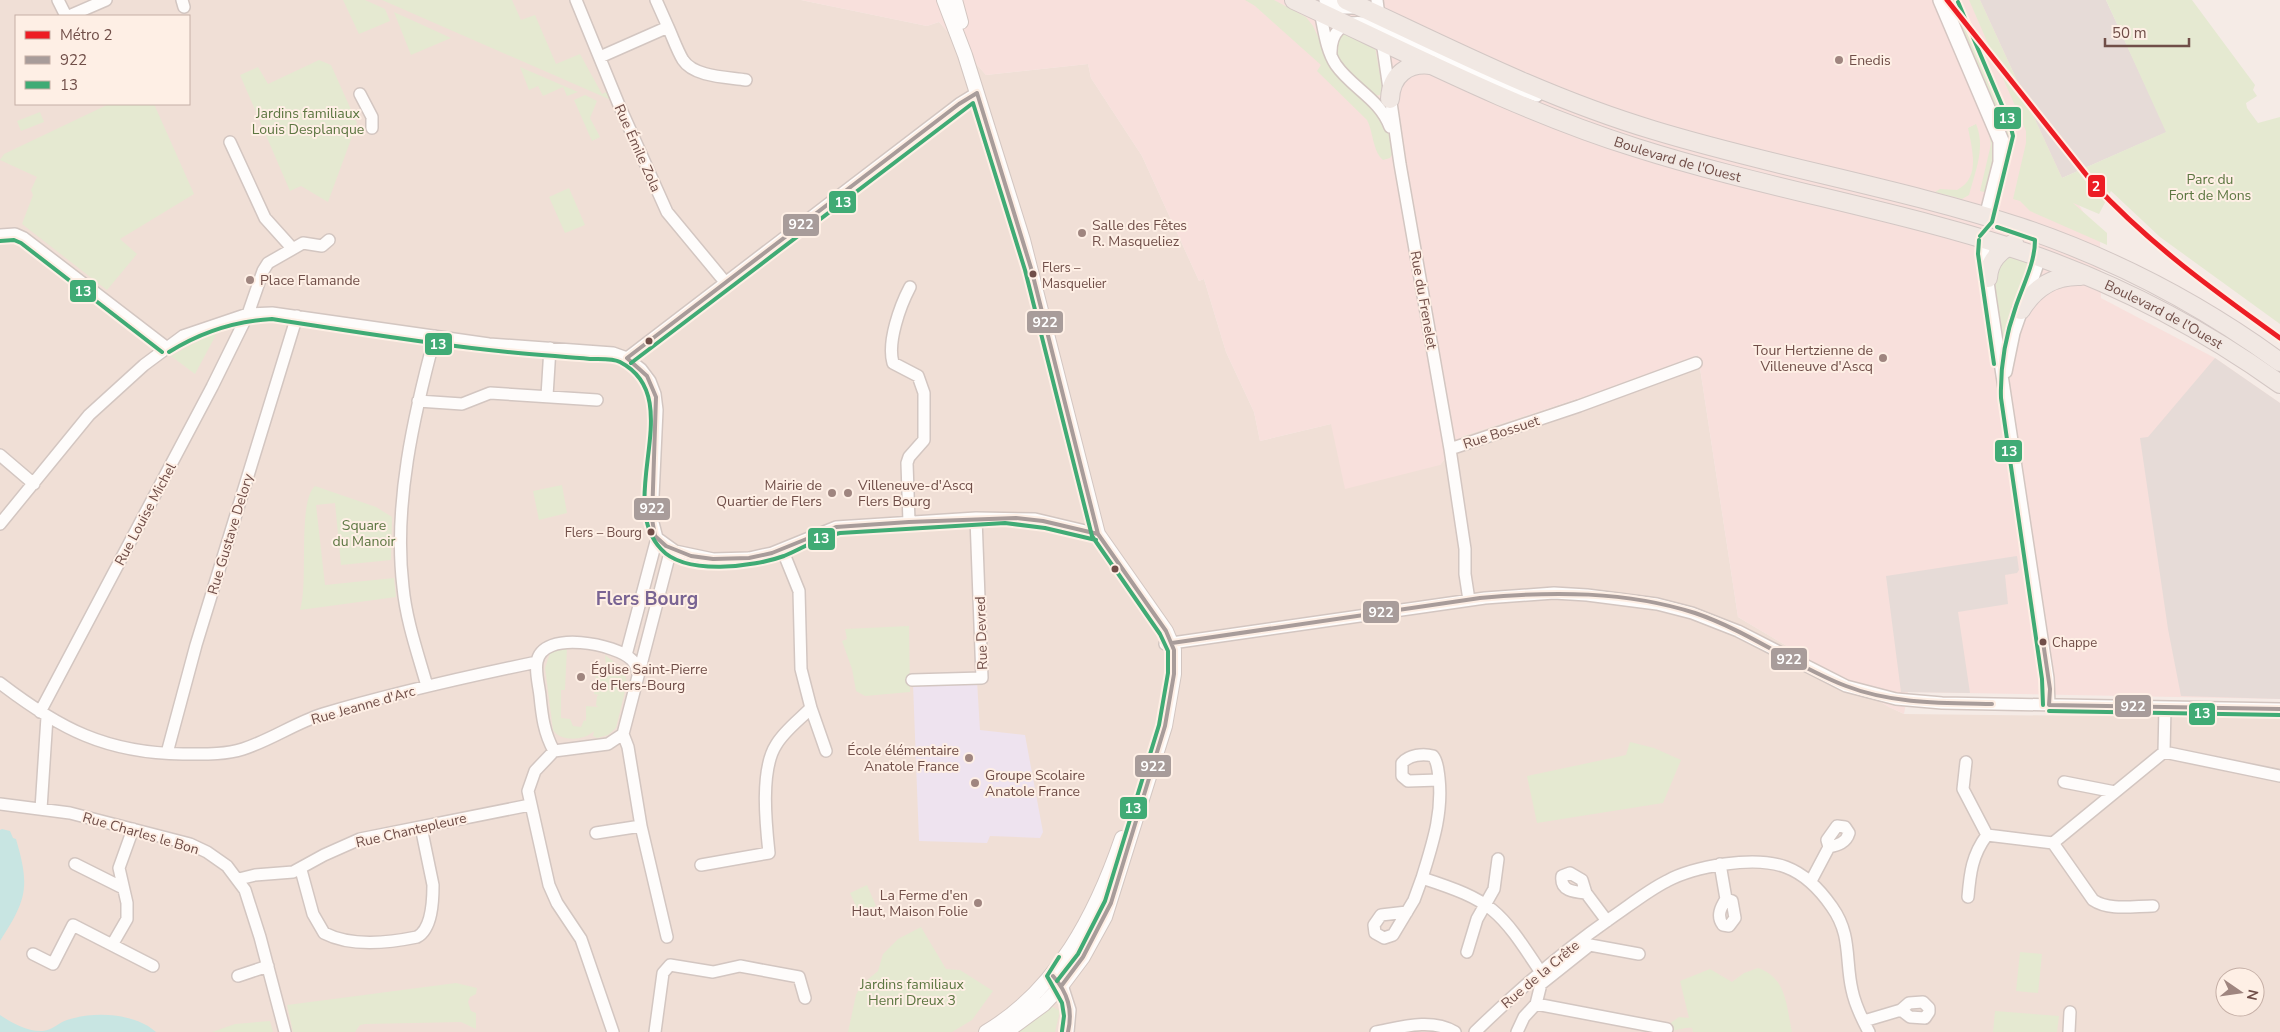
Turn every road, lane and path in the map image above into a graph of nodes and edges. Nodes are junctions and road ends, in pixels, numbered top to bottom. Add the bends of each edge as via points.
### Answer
1 (58, 0) edge
2 (106, 0) edge
3 (576, 0) edge
4 (656, 0) edge
5 (944, 0) edge
6 (955, 0) edge
7 (1294, 0) edge
8 (1941, 0) edge
9 (1357, 2) edge
10 (1321, 4) edge
11 (66, 15) edge
12 (69, 15) edge
13 (1380, 22) edge
14 (1346, 24) junction
15 (668, 27) junction
16 (965, 55) junction
17 (1331, 55) junction
18 (600, 57) junction
19 (1436, 66) junction
20 (746, 80) dead end
21 (977, 93) junction
22 (360, 94) dead end
23 (1390, 99) junction
24 (372, 128) dead end
25 (230, 142) dead end
26 (1398, 151) junction
27 (1986, 228) junction
28 (0, 235) edge
29 (329, 240) dead end
30 (2007, 247) junction
31 (2041, 247) junction
32 (292, 248) junction
33 (2087, 276) junction
34 (1988, 278) junction
35 (725, 282) junction
36 (910, 287) dead end
37 (2021, 310) junction
38 (248, 314) junction
39 (297, 316) junction
40 (435, 336) junction
41 (166, 347) junction
42 (550, 348) junction
43 (627, 358) junction
44 (1696, 362) dead end
45 (2280, 362) edge
46 (2280, 384) edge
47 (547, 396) junction
48 (2007, 398) junction
49 (597, 400) dead end
50 (418, 401) junction
51 (1450, 449) junction
52 (0, 455) edge
53 (34, 484) junction
54 (976, 518) junction
55 (909, 522) junction
56 (0, 524) edge
57 (1098, 534) junction
58 (657, 538) junction
59 (672, 549) junction
60 (782, 549) junction
61 (1469, 600) junction
62 (1168, 644) junction
63 (626, 655) junction
64 (537, 662) junction
65 (638, 674) junction
66 (912, 680) dead end
67 (0, 683) edge
68 (427, 686) junction
69 (2049, 705) junction
70 (2165, 707) junction
71 (810, 708) junction
72 (2280, 709) edge
73 (43, 714) junction
74 (623, 734) junction
75 (554, 751) junction
76 (826, 751) dead end
77 (2164, 752) junction
78 (167, 753) junction
79 (1966, 762) dead end
80 (2280, 776) edge
81 (1439, 780) dead end
82 (2064, 782) dead end
83 (2115, 792) junction
84 (0, 804) edge
85 (530, 805) junction
86 (41, 809) junction
87 (641, 826) junction
88 (421, 827) junction
89 (133, 829) junction
90 (596, 833) dead end
91 (1987, 835) junction
92 (2053, 843) junction
93 (1830, 847) dead end
94 (1498, 858) dead end
95 (75, 864) dead end
96 (1720, 864) junction
97 (701, 865) dead end
98 (301, 870) junction
99 (1422, 878) junction
100 (239, 879) junction
101 (1810, 881) junction
102 (123, 888) junction
103 (1586, 893) dead end
104 (1968, 897) dead end
105 (1726, 899) dead end
106 (1486, 904) junction
107 (2153, 906) dead end
108 (1407, 912) dead end
109 (1608, 921) junction
110 (667, 937) dead end
111 (1587, 941) junction
112 (112, 945) junction
113 (1466, 952) dead end
114 (33, 954) dead end
115 (1639, 954) dead end
116 (152, 966) dead end
117 (268, 966) junction
118 (1540, 970) junction
119 (238, 976) dead end
120 (1057, 981) junction
121 (1525, 984) junction
122 (805, 998) dead end
123 (1536, 1004) junction
124 (1901, 1010) dead end
125 (2070, 1012) dead end
126 (1864, 1021) junction
127 (1667, 1029) dead end
128 (285, 1032) edge
129 (613, 1032) edge
130 (655, 1032) edge
131 (986, 1032) edge
132 (1006, 1032) edge
133 (1068, 1032) edge
134 (1376, 1032) edge
135 (1455, 1032) edge
136 (1475, 1032) edge
137 (1517, 1032) edge
138 (1869, 1032) edge
139 (2069, 1032) edge

1 - 11 street
2 - 12 street
3 - 18 street, Rue Émile Zola
4 - 15 street
5 - 16 street
6 - 16 street via 963,30
7 - 10 main road, Boulevard de l'Ouest
8 - 27 main road via 2001,141 2000,162
9 - 10 street, Boulevard de l'Ouest via 1343,8
9 - 13 main road, Boulevard de l'Ouest
10 - 14 main road, Boulevard de l'Ouest
10 - 17 street, Rue du Frenelet
13 - 14 main road, Boulevard de l'Ouest
13 - 19 main road, Boulevard de l'Ouest
13 - 23 street, Rue du Frenelet
13 - 27 main road, Boulevard de l'Ouest via 1595,112
14 - 17 street via 1333,36
15 - 18 street
15 - 20 street via 689,67
16 - 21 street
17 - 26 street, Rue du Frenelet via 1340,69 1382,109
18 - 35 street, Rue Émile Zola via 667,212
19 - 23 main road via 1418,65 1404,70 1394,81
19 - 27 main road, Boulevard de l'Ouest via 1517,104 1591,133 1672,159 1755,180
21 - 35 street
21 - 57 street via 1031,268
22 - 24 street via 372,117
23 - 26 street, Rue du Frenelet
25 - 32 street via 265,218
26 - 51 street, Rue du Frenelet
27 - 30 main road, Boulevard de l'Ouest
27 - 31 main road, Boulevard de l'Ouest
27 - 34 street via 1984,253
28 - 41 street via 15,234 24,238
29 - 32 street via 322,246 303,244
30 - 31 main road, Boulevard de l'Ouest
30 - 34 main road via 1992,261
31 - 33 main road, Boulevard de l'Ouest
31 - 37 street
31 - 45 main road, Boulevard de l'Ouest via 2218,321
32 - 38 street, Rue Louise Michel via 268,263
33 - 37 main road via 2050,281 2035,291
33 - 46 main road, Boulevard de l'Ouest via 2168,314
34 - 48 street
35 - 43 street
36 - 55 street via 900,309 892,351 893,363 918,376 924,393 924,438 907,463
37 - 48 street via 2007,360
38 - 39 street
38 - 41 street via 191,333
38 - 73 street, Rue Louise Michel
39 - 40 street
39 - 78 street, Rue Gustave Delory via 196,645
40 - 42 street
40 - 50 street
41 - 53 street via 102,402
42 - 43 street via 613,353
42 - 47 street
43 - 58 street via 647,376 656,397 651,507
44 - 51 street, Rue Bossuet
47 - 49 street
47 - 50 street via 490,393 462,404
48 - 69 street via 2049,684
50 - 68 street via 410,440 400,560 406,606
51 - 61 street, Rue Bossuet
52 - 53 street
53 - 56 street
54 - 55 street
54 - 57 street via 1034,519
54 - 66 street, Rue Devred via 982,678
55 - 60 street via 836,527
57 - 62 street via 1150,610
58 - 59 street
58 - 63 street
59 - 60 street via 719,560 757,557
59 - 65 street
60 - 71 street via 799,591 800,661
61 - 62 street
61 - 69 street via 1559,593 1657,604 1723,624 1824,676 1863,692 1909,701
62 - 120 street via 1159,714 1121,840
63 - 64 street via 591,644 568,642 550,646
63 - 65 street
64 - 68 street, Rue Jeanne d'Arc
64 - 75 street via 543,723
65 - 74 street
67 - 73 street, Rue Jeanne d'Arc
68 - 78 street, Rue Jeanne d'Arc via 311,718 245,748 219,753
69 - 70 street
70 - 72 street
70 - 77 street
71 - 76 street
71 - 97 street via 780,739 770,758 766,826 769,853
73 - 78 street, Rue Jeanne d'Arc via 86,736 116,746
73 - 86 street, Rue Louise Michel
74 - 75 street via 608,744
74 - 87 street
75 - 85 street via 541,762 531,778 528,791
77 - 80 street
77 - 83 street
79 - 91 street via 1963,789
81 - 99 street via 1440,814
82 - 83 street
83 - 92 street
84 - 86 street, Rue Charles le Bon
85 - 88 street, Rue Chantepleure
85 - 129 street via 552,894 581,939
86 - 89 street, Rue Charles le Bon
87 - 90 street
87 - 110 street
88 - 98 street, Rue Chantepleure via 354,841
88 - 98 street via 433,895 427,925 417,937 373,942 324,933 313,914
89 - 100 street, Rue Charles le Bon via 190,844 207,852
89 - 102 street via 119,868
91 - 92 street
91 - 104 street via 1971,863
92 - 107 street via 2099,904
93 - 101 street
94 - 106 street via 1495,885
95 - 102 street
96 - 101 street, Rue de la Crête via 1766,861 1793,869
96 - 105 street
96 - 109 street, Rue de la Crête via 1667,881
98 - 100 street, Rue Chantepleure
99 - 106 street via 1466,893
99 - 108 street
100 - 117 street, Rue Charles le Bon via 252,908
101 - 126 street, Rue de la Crête via 1832,907 1842,926 1852,990
102 - 112 street via 128,903 127,919
103 - 109 street
106 - 113 street via 1477,919
106 - 118 street via 1508,923
109 - 111 street, Rue de la Crête
111 - 115 street
111 - 118 street, Rue de la Crête
111 - 123 street via 1541,984
112 - 114 street via 73,925 53,964
112 - 116 street
117 - 119 street
117 - 128 street, Rue Charles le Bon
118 - 121 street, Rue de la Crête
120 - 131 street
120 - 132 street via 1044,1004
120 - 133 street via 1070,1010
121 - 123 street
121 - 136 street, Rue de la Crête
122 - 130 street via 800,977 740,966 713,972 670,966 663,973
123 - 127 street
123 - 137 street via 1524,1017
124 - 126 street
125 - 139 street
126 - 138 street, Rue de la Crête
134 - 135 street via 1425,1024

